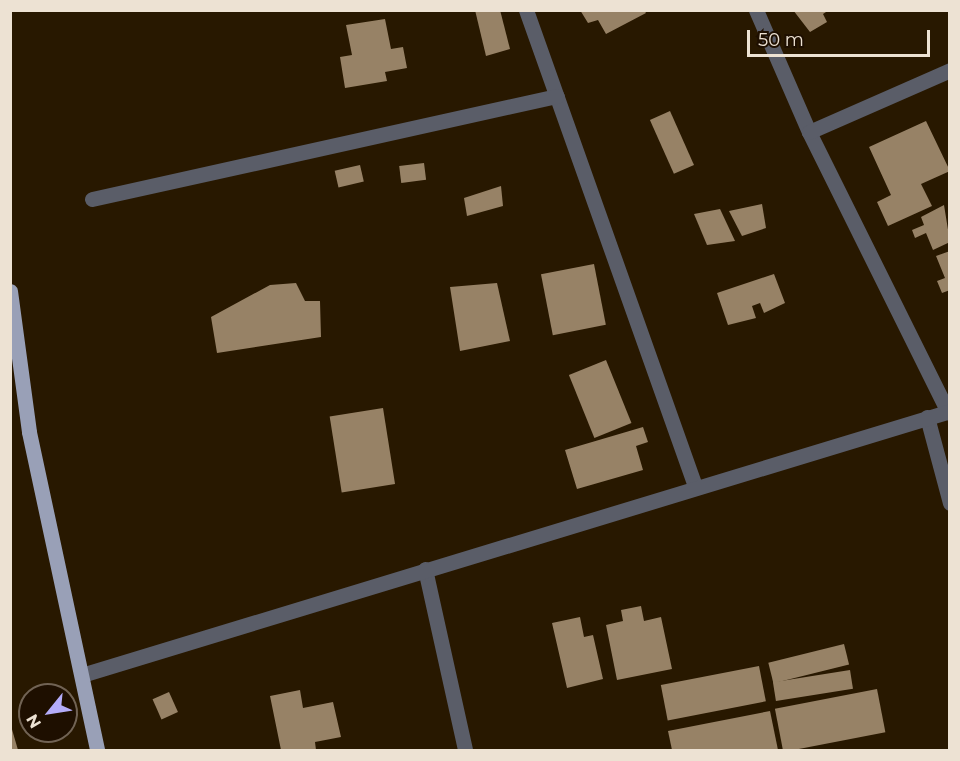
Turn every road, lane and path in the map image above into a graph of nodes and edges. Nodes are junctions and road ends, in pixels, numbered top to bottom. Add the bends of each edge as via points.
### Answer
1 (526, 10) edge
2 (756, 10) edge
3 (950, 70) edge
4 (556, 96) junction
5 (809, 132) junction
6 (92, 199) dead end
7 (10, 291) edge
8 (949, 412) edge
9 (927, 417) junction
10 (695, 486) junction
11 (950, 503) edge
12 (425, 569) junction
13 (85, 674) junction
14 (97, 750) edge
15 (465, 750) edge

1 - 4 street
2 - 5 street
3 - 5 street
4 - 6 street
4 - 10 street
5 - 8 street
7 - 13 main road via 29,432
8 - 9 street
9 - 10 street
9 - 11 street
10 - 12 street
12 - 13 street
12 - 15 street
13 - 14 main road

